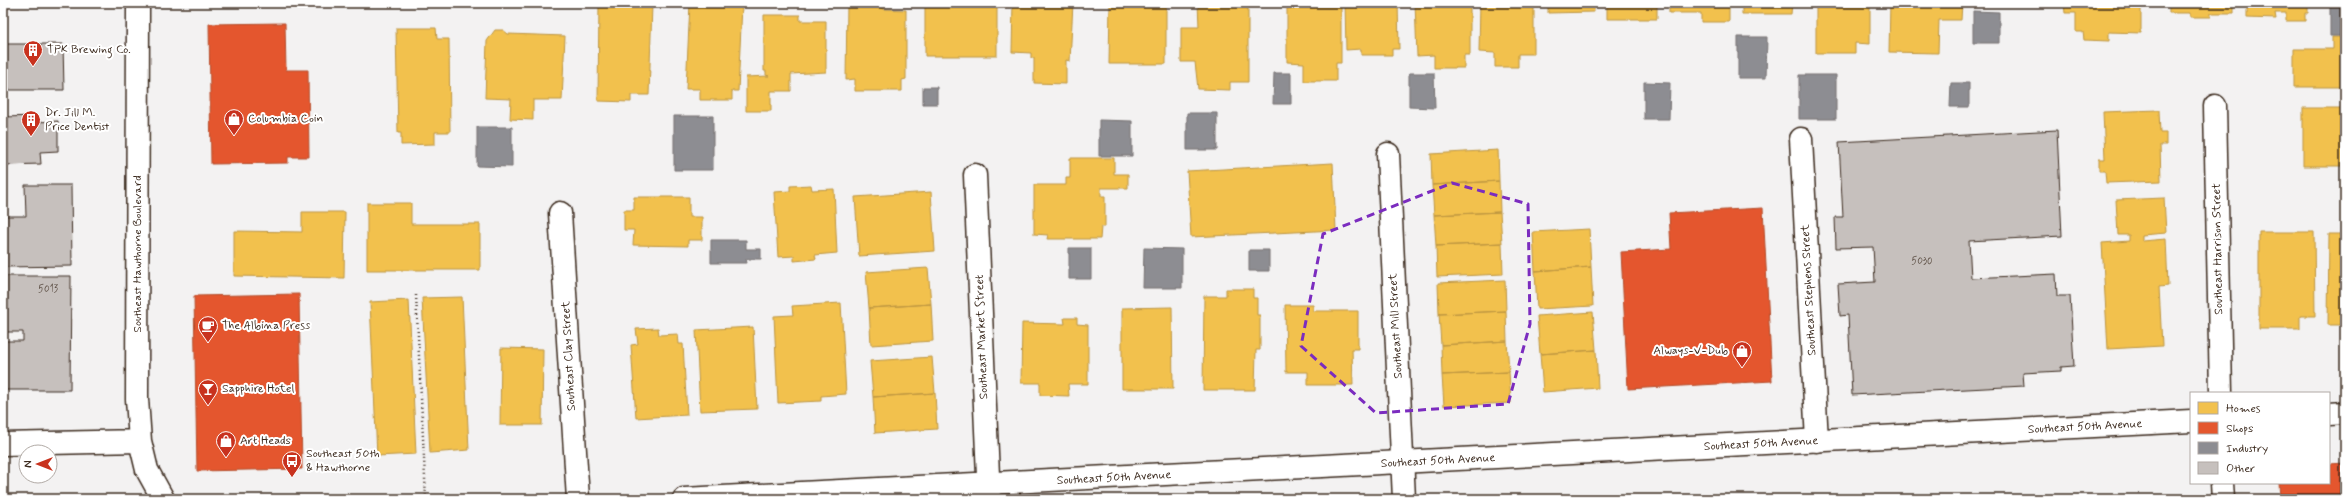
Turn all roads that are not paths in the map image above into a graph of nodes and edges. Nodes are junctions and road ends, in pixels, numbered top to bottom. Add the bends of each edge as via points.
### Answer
1 (138, 3) edge
2 (2215, 106) dead end
3 (1801, 139) dead end
4 (1388, 154) dead end
5 (975, 175) dead end
6 (560, 213) dead end
7 (2221, 392) edge
8 (2345, 413) edge
9 (2330, 414) edge
10 (2190, 421) edge
11 (1817, 441) junction
12 (140, 442) junction
13 (3, 444) edge
14 (1402, 463) junction
15 (2222, 484) edge
16 (988, 492) edge
17 (163, 499) edge
18 (578, 499) edge
19 (684, 499) edge
20 (1404, 499) edge
21 (2223, 499) edge

1 - 12 street, Southeast Hawthorne Boulevard via 137,399
2 - 7 street, Southeast Harrison Street
3 - 11 street, Southeast Stephens Street
4 - 14 street, Southeast Mill Street
5 - 16 street, Southeast Market Street
6 - 18 street, Southeast Clay Street
8 - 9 street
10 - 11 street, Southeast 50th Avenue
11 - 14 street, Southeast 50th Avenue
12 - 13 street
12 - 17 street, Southeast Hawthorne Boulevard via 147,470
14 - 16 street, Southeast 50th Avenue
14 - 20 street, Southeast Mill Street
15 - 21 street
16 - 19 street, Southeast 50th Avenue

